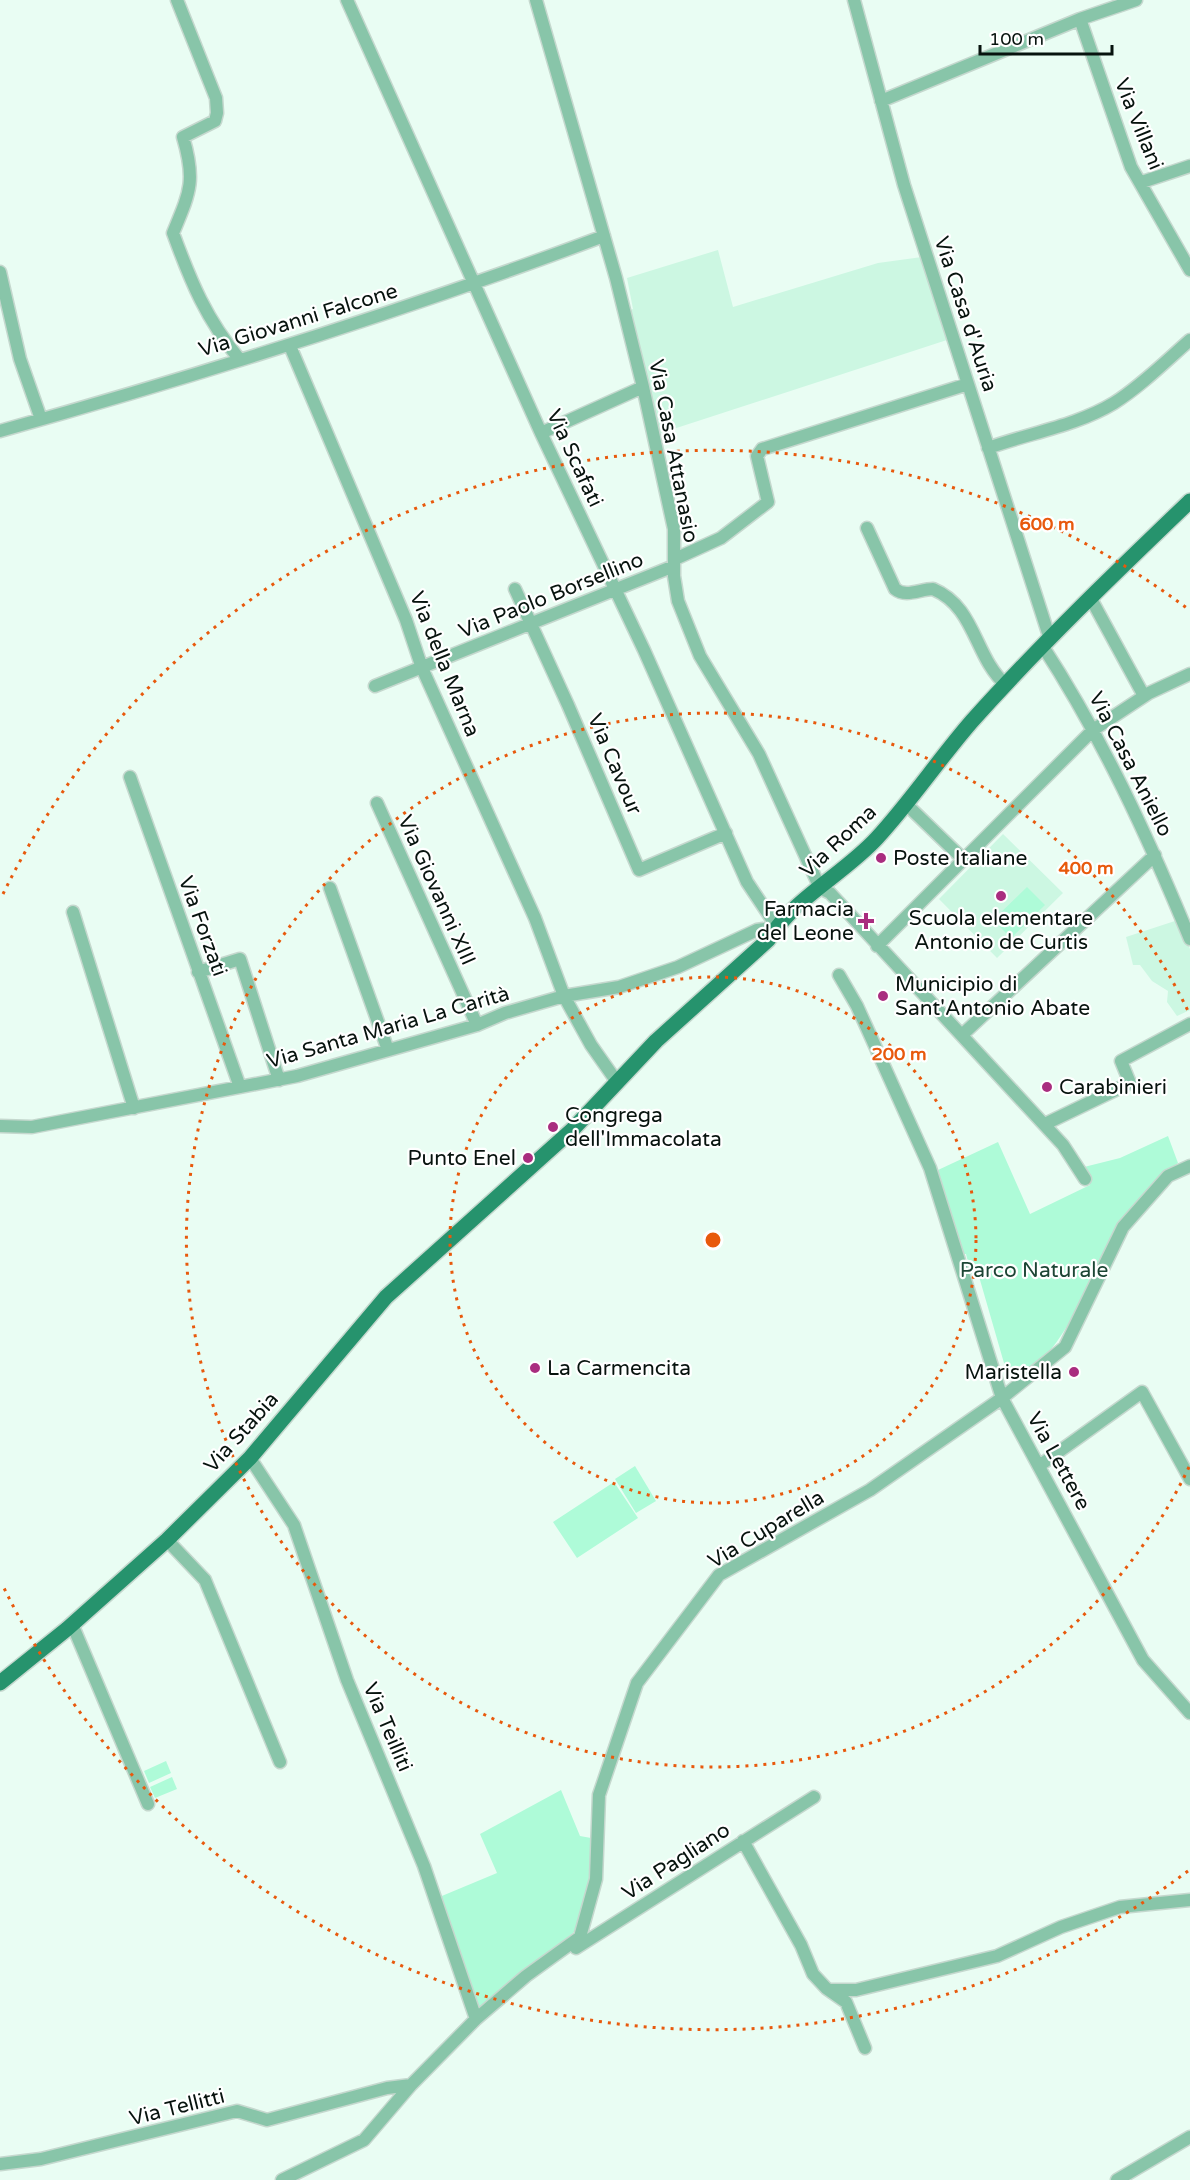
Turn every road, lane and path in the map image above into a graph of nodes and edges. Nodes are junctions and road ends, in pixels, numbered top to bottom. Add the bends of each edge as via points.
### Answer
1 (177, 0) edge
2 (347, 0) edge
3 (536, 0) edge
4 (854, 0) edge
5 (1136, 0) edge
6 (1080, 19) junction
7 (881, 101) junction
8 (1190, 166) edge
9 (1142, 182) junction
10 (604, 236) junction
11 (1190, 270) edge
12 (0, 273) edge
13 (474, 285) junction
14 (1190, 340) edge
15 (290, 346) junction
16 (240, 360) junction
17 (968, 384) junction
18 (643, 387) junction
19 (40, 419) junction
20 (0, 431) edge
21 (541, 433) junction
22 (988, 448) junction
23 (1190, 501) edge
24 (867, 528) dead end
25 (674, 562) junction
26 (515, 589) dead end
27 (615, 591) junction
28 (1090, 597) junction
29 (530, 625) junction
30 (1046, 640) junction
31 (422, 668) junction
32 (1190, 674) edge
33 (1006, 685) junction
34 (375, 686) dead end
35 (1144, 696) junction
36 (1093, 730) junction
37 (130, 777) dead end
38 (377, 803) dead end
39 (906, 804) junction
40 (726, 832) junction
41 (1155, 855) junction
42 (963, 859) junction
43 (330, 888) dead end
44 (820, 888) junction
45 (72, 912) dead end
46 (777, 927) junction
47 (1190, 939) edge
48 (877, 946) junction
49 (198, 972) junction
50 (839, 975) dead end
51 (564, 996) junction
52 (1190, 1024) edge
53 (477, 1025) junction
54 (962, 1035) junction
55 (388, 1050) junction
56 (279, 1080) junction
57 (617, 1082) junction
58 (240, 1087) junction
59 (134, 1108) junction
60 (1045, 1124) junction
61 (0, 1126) edge
62 (1190, 1166) edge
63 (1085, 1179) dead end
64 (500, 1196) joint
65 (1002, 1398) junction
66 (250, 1458) junction
67 (1039, 1466) junction
68 (1190, 1479) edge
69 (167, 1540) junction
70 (72, 1624) junction
71 (0, 1683) edge
72 (1190, 1713) edge
73 (280, 1762) dead end
74 (814, 1797) dead end
75 (148, 1804) dead end
76 (742, 1842) junction
77 (1190, 1900) edge
78 (558, 1954) junction
79 (830, 1990) junction
80 (476, 2019) junction
81 (865, 2048) dead end
82 (411, 2085) junction
83 (1190, 2137) edge
84 (0, 2164) edge
85 (282, 2180) edge
86 (1118, 2180) edge

1 - 16 street via 216,98 217,113 215,120 183,137 191,165 189,195 173,233 195,294 220,336
2 - 13 street, Via Scafati
3 - 10 street, Via Casa Attanasio
4 - 7 street, Via Casa d'Auria
5 - 6 street
6 - 7 street
6 - 9 street, Via Villani via 1119,136 1131,167
7 - 17 street, Via Casa d'Auria
8 - 9 street
9 - 11 street, Via Villani
10 - 13 street, Via Giovanni Falcone
10 - 18 street, Via Casa Attanasio
12 - 19 street via 20,359
13 - 15 street, Via Giovanni Falcone
13 - 21 street, Via Scafati
14 - 22 street via 1116,402 1049,430
15 - 16 street, Via Giovanni Falcone
15 - 31 street, Via della Marna via 406,620
16 - 19 street, Via Giovanni Falcone
17 - 22 street, Via Casa d'Auria
17 - 25 street, Via Paolo Borsellino via 762,449 757,456 768,502 721,538
18 - 21 street
18 - 25 street, Via Casa Attanasio via 674,529
19 - 20 street, Via Giovanni Falcone
21 - 27 street, Via Scafati
22 - 30 street, Via Casa d'Auria
23 - 28 main road, Via Roma
24 - 33 street via 895,589 910,593 933,589 956,603 968,619 993,673
25 - 27 street, Via Paolo Borsellino
25 - 44 street, Via Casa Attanasio via 678,601 697,648 759,754
26 - 29 street, Via Cavour
27 - 29 street, Via Paolo Borsellino
27 - 40 street, Via Scafati
28 - 30 main road, Via Roma
28 - 35 street
29 - 31 street, Via Paolo Borsellino
29 - 40 street, Via Cavour via 639,870
30 - 33 main road, Via Roma
30 - 36 street, Via Casa Aniello
31 - 34 street, Via Paolo Borsellino
31 - 51 street, Via della Marna via 535,918
32 - 35 street
33 - 39 main road, Via Roma
35 - 36 street
36 - 41 street, Via Casa Aniello
36 - 42 street
37 - 49 street, Via Forzati
38 - 53 street, Via Giovanni XIII
39 - 42 street
39 - 44 main road, Via Roma via 863,852
40 - 46 street, Via Scafati via 747,882
41 - 47 street, Via Casa Aniello
41 - 54 street
42 - 48 street
43 - 55 street
44 - 46 main road, Via Roma
44 - 48 street via 830,893
45 - 59 street
46 - 51 street, Via Santa Maria La Carità via 757,930 678,967 620,987
46 - 57 main road, Via Roma via 768,940 656,1041
48 - 54 street
49 - 56 street via 240,959
49 - 58 street, Via Forzati
50 - 65 street, Via Lettere via 857,1006 930,1168
51 - 53 street, Via Santa Maria La Carità
51 - 57 street, Via della Marna
52 - 60 street via 1121,1061 1130,1083
53 - 55 street, Via Santa Maria La Carità
54 - 60 street
55 - 56 street, Via Santa Maria La Carità
56 - 58 street, Via Santa Maria La Carità
57 - 64 main road, Via Roma
58 - 59 street, Via Santa Maria La Carità
59 - 61 street, Via Santa Maria La Carità via 32,1127
60 - 63 street
62 - 65 street, Via Cuparella via 1168,1176 1123,1227 1065,1347
64 - 66 main road, Via Stabia via 386,1297
65 - 67 street, Via Lettere
65 - 78 street, Via Cuparella via 870,1490 719,1575 637,1683 599,1795 596,1879 584,1925 580,1937
66 - 69 main road, Via Stabia
66 - 80 street, Via Teilliti via 294,1525 347,1680 424,1866
67 - 68 street via 1142,1392
67 - 72 street, Via Lettere via 1143,1660
69 - 70 main road, Via Stabia
69 - 73 street via 205,1580
70 - 71 main road, Via Stabia
70 - 75 street
74 - 76 street, Via Pagliano
76 - 78 street, Via Pagliano via 570,1951
76 - 79 street via 801,1945 813,1974
77 - 79 street via 1120,1907 1061,1927 997,1956 856,1990
78 - 80 street, Via Cuparella
79 - 81 street via 846,2002
80 - 82 street
82 - 84 street, Via Tellitti via 267,2120 237,2111 51,2157
82 - 85 street via 363,2140
83 - 86 street

